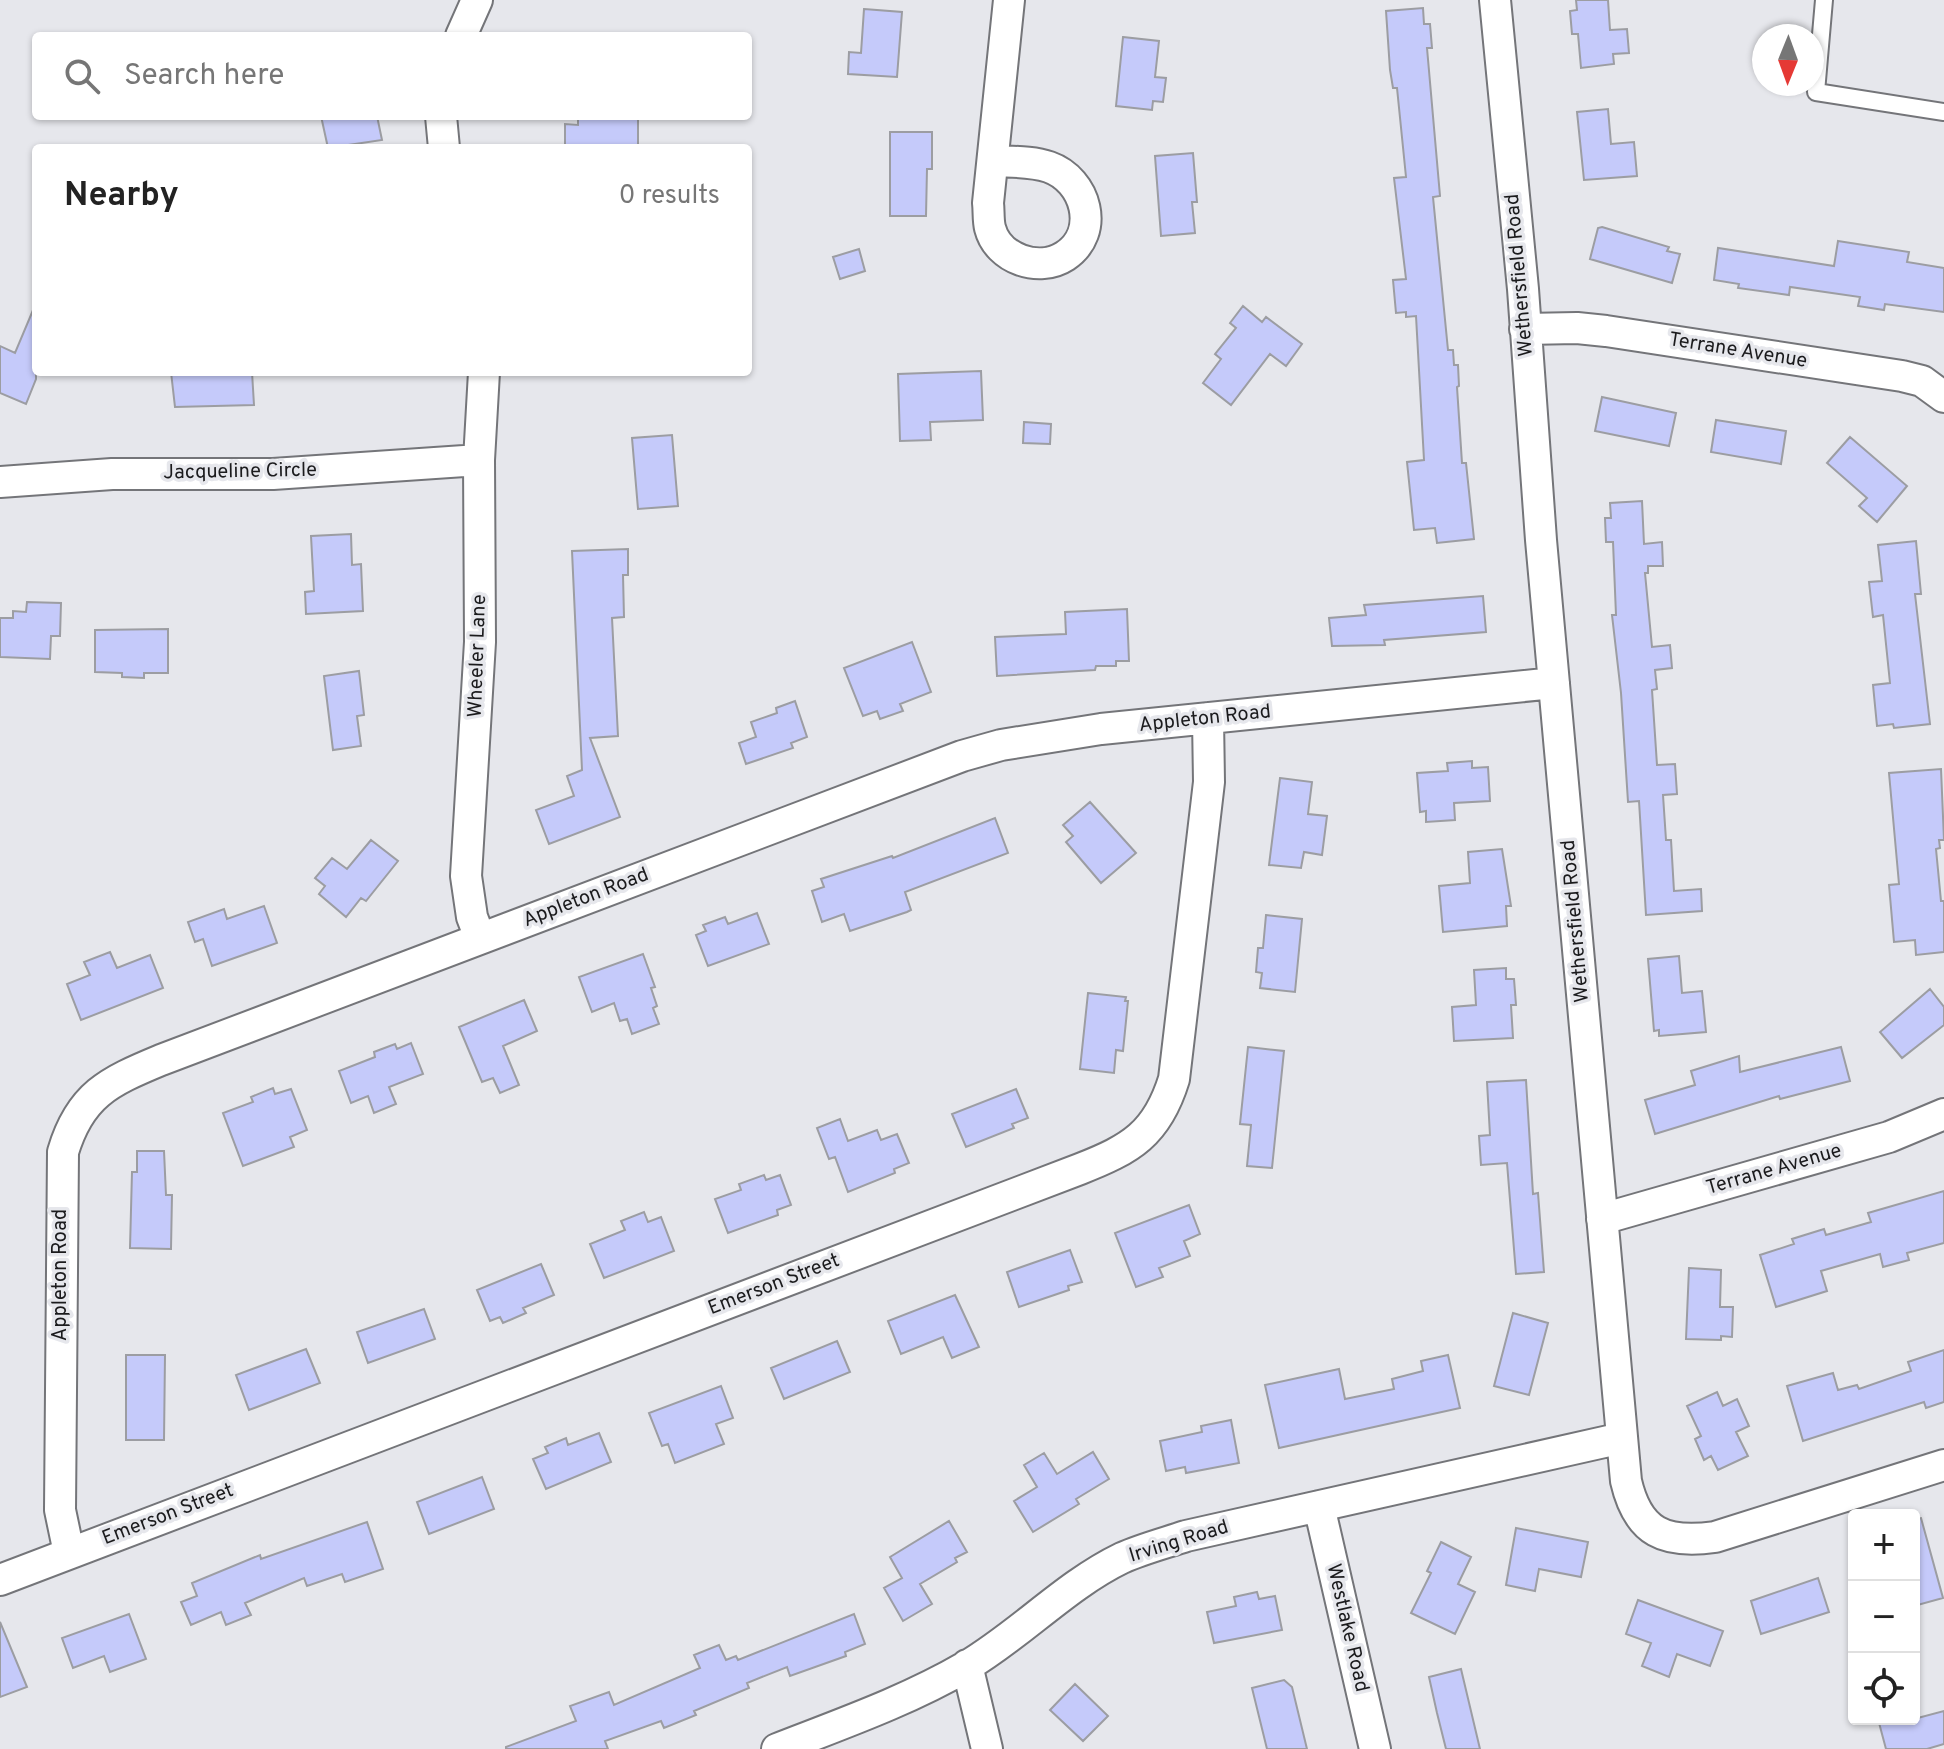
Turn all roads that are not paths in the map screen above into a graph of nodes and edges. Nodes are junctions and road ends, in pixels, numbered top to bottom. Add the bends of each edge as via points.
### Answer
1 (477, 0) edge
2 (1009, 0) edge
3 (1495, 0) edge
4 (1824, 0) edge
5 (463, 32) edge
6 (1944, 112) edge
7 (441, 120) edge
8 (444, 144) edge
9 (994, 161) dead end
10 (1525, 329) junction
11 (484, 376) edge
12 (1944, 397) edge
13 (479, 460) junction
14 (0, 482) edge
15 (1554, 683) junction
16 (1208, 718) junction
17 (480, 938) junction
18 (1944, 1114) edge
19 (1602, 1219) junction
20 (1622, 1438) junction
21 (1944, 1465) edge
22 (1319, 1506) junction
23 (69, 1553) junction
24 (0, 1580) edge
25 (967, 1665) junction
26 (777, 1749) edge
27 (987, 1749) edge
28 (1375, 1749) edge

1 - 5 street
2 - 9 street
3 - 10 street, Wethersfield Road
4 - 6 lane via 1816,92
7 - 8 street
10 - 12 street, Terrane Avenue via 1606,331 1902,376 1922,381
10 - 15 street, Wethersfield Road
11 - 13 street, Wheeler Lane
13 - 14 street, Jacqueline Circle via 273,474 112,474
13 - 17 street, Wheeler Lane via 480,642 466,876
15 - 16 street, Appleton Road
15 - 19 street, Wethersfield Road
16 - 17 street, Appleton Road via 1049,737 962,756
16 - 23 street, Emerson Street via 1209,782 1174,1079 1165,1107 1132,1143 1108,1158
17 - 23 street, Appleton Road via 131,1072 85,1105 63,1152 60,1510
18 - 19 street, Terrane Avenue via 1889,1137
19 - 20 street, Wethersfield Road
20 - 21 street, Wethersfield Road via 1626,1481 1638,1515 1662,1536 1679,1540 1715,1537
20 - 22 street, Irving Road
22 - 25 street, Irving Road via 1186,1536 1122,1558
22 - 28 street, Westlake Road
23 - 24 street, Emerson Street
25 - 26 street, Irving Road via 893,1704
25 - 27 street

